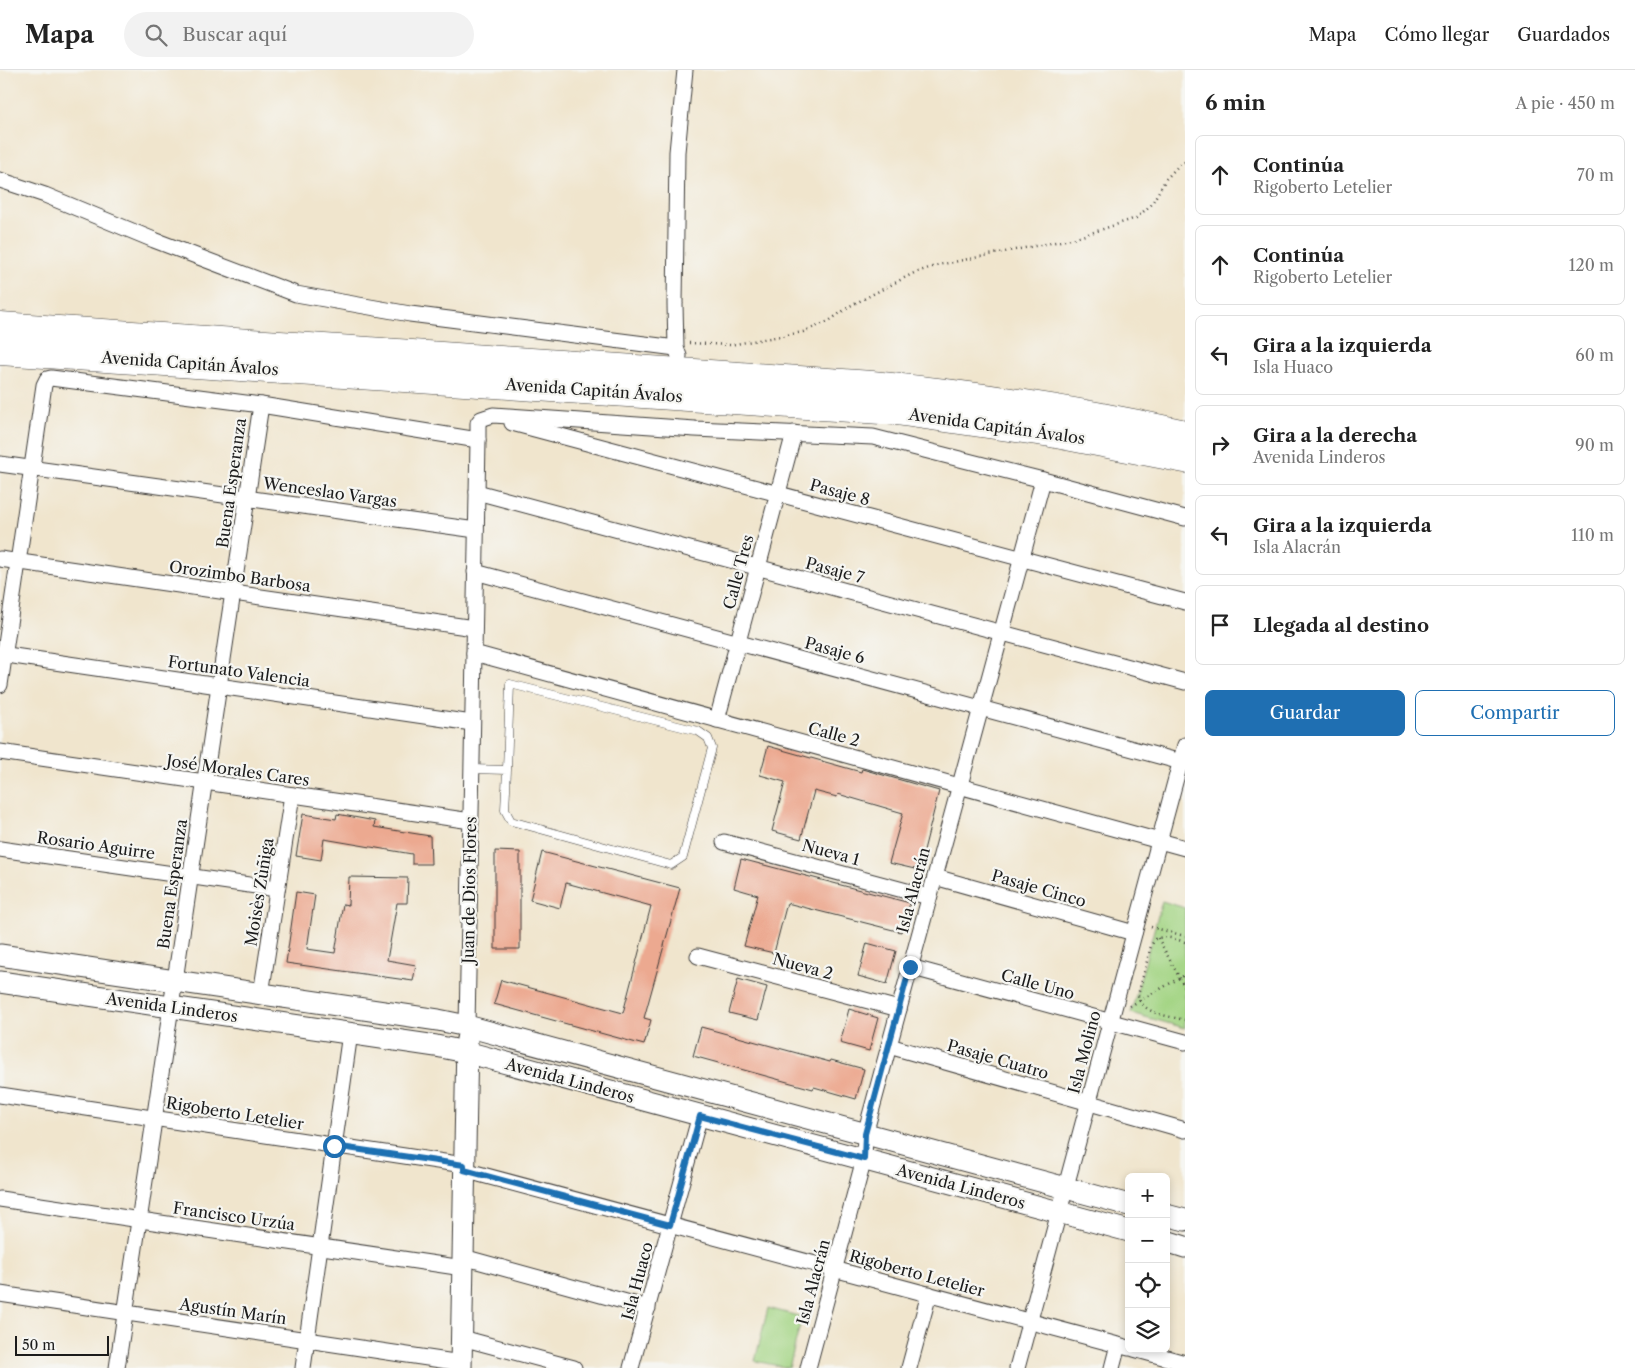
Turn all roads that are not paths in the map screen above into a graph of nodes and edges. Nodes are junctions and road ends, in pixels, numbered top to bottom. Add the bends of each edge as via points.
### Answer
1 (685, 70) edge
2 (0, 180) edge
3 (0, 326) edge
4 (0, 351) edge
5 (683, 354) junction
6 (261, 405) junction
7 (486, 416) junction
8 (794, 433) junction
9 (1185, 434) edge
10 (478, 440) junction
11 (1185, 459) edge
12 (0, 464) edge
13 (32, 469) junction
14 (1043, 480) junction
15 (477, 492) junction
16 (778, 494) junction
17 (247, 499) junction
18 (1185, 518) edge
19 (476, 530) junction
20 (1021, 558) junction
21 (0, 560) edge
22 (18, 562) junction
23 (758, 568) junction
24 (475, 572) junction
25 (233, 593) junction
26 (1185, 602) edge
27 (474, 628) junction
28 (1001, 632) junction
29 (738, 642) junction
30 (474, 653) junction
31 (2, 654) edge
32 (1185, 682) edge
33 (0, 685) edge
34 (219, 686) junction
35 (981, 708) junction
36 (717, 720) junction
37 (472, 723) junction
38 (1185, 745) edge
39 (0, 752) edge
40 (1183, 762) edge
41 (471, 769) junction
42 (507, 770) junction
43 (204, 782) junction
44 (959, 786) junction
45 (292, 795) junction
46 (470, 822) junction
47 (1159, 841) junction
48 (724, 842) dead end
49 (1185, 848) edge
50 (0, 849) edge
51 (190, 876) junction
52 (934, 877) junction
53 (277, 889) junction
54 (929, 897) junction
55 (1134, 932) junction
56 (0, 955) edge
57 (698, 956) dead end
58 (910, 967) junction
59 (175, 981) junction
60 (0, 982) edge
61 (261, 994) junction
62 (171, 1007) junction
63 (899, 1009) junction
64 (1110, 1022) junction
65 (467, 1026) junction
66 (350, 1033) junction
67 (1185, 1042) edge
68 (889, 1046) junction
69 (466, 1052) junction
70 (0, 1095) edge
71 (1088, 1102) junction
72 (700, 1116) junction
73 (154, 1118) junction
74 (1185, 1130) edge
75 (865, 1134) junction
76 (334, 1146) junction
77 (864, 1159) junction
78 (464, 1168) junction
79 (1066, 1188) junction
80 (0, 1199) edge
81 (1125, 1204) edge
82 (1059, 1212) junction
83 (1170, 1216) edge
84 (139, 1220) junction
85 (1185, 1220) edge
86 (670, 1225) junction
87 (1125, 1230) edge
88 (1170, 1243) edge
89 (1185, 1246) edge
90 (320, 1247) junction
91 (463, 1262) junction
92 (835, 1269) junction
93 (0, 1294) edge
94 (929, 1294) junction
95 (648, 1308) junction
96 (126, 1313) junction
97 (1029, 1321) junction
98 (462, 1338) junction
99 (307, 1340) junction
100 (1124, 1346) edge
101 (1149, 1353) edge
102 (1185, 1363) edge
103 (461, 1366) edge
104 (117, 1368) edge
105 (303, 1368) edge
106 (574, 1368) edge
107 (631, 1368) edge
108 (808, 1368) edge
109 (909, 1368) edge
110 (1017, 1368) edge
111 (1112, 1368) edge

1 - 5 street via 677,152
2 - 5 street via 296,294
3 - 5 highway, Avenida Capitán Ávalos
4 - 11 highway, Avenida Capitán Ávalos via 879,410 1052,432
5 - 9 highway, Avenida Capitán Ávalos via 872,385 1083,413
6 - 10 street
6 - 13 street via 47,379
6 - 17 street, Buena Esperanza
7 - 8 street, Avenida Capitán Ávalos
7 - 10 street, Juan de Dios Flores via 478,423
7 - 16 street, Pasaje 8
8 - 14 street, Avenida Capitán Ávalos via 883,439
8 - 16 street, Calle Tres
10 - 15 street, Juan de Dios Flores
12 - 13 street, Wenceslao Vargas
13 - 17 street, Wenceslao Vargas
13 - 22 street
14 - 18 street, Avenida Capitán Ávalos
14 - 20 street, Isla Alacrán
15 - 19 street, Juan de Dios Flores
15 - 23 street, Pasaje 7
16 - 20 street, Pasaje 8
16 - 23 street, Calle Tres
17 - 19 street, Wenceslao Vargas
17 - 25 street, Buena Esperanza
19 - 24 street, Juan de Dios Flores
20 - 26 street, Pasaje 8
20 - 28 street, Isla Alacrán
21 - 22 street, Orozimbo Barbosa
22 - 25 street, Orozimbo Barbosa
22 - 31 street
23 - 28 street, Pasaje 7
23 - 29 street, Calle Tres
24 - 27 street, Juan de Dios Flores
24 - 29 street, Pasaje 6
25 - 27 street, Orozimbo Barbosa
25 - 34 street, Buena Esperanza
27 - 30 street, Juan de Dios Flores
28 - 32 street, Pasaje 7
28 - 35 street, Isla Alacrán
29 - 35 street, Pasaje 6
29 - 36 street, Calle Tres
30 - 36 street, Calle 2
30 - 37 street, Juan de Dios Flores
31 - 33 street
31 - 34 street, Fortunato Valencia
34 - 37 street, Fortunato Valencia
34 - 43 street, Buena Esperanza
35 - 40 street, Pasaje 6
35 - 44 street, Isla Alacrán
36 - 44 street, Calle 2
37 - 41 street, Juan de Dios Flores
38 - 40 street, Isla Molino
39 - 43 street, José Morales Cares
40 - 47 street, Isla Molino
41 - 42 lane
41 - 46 street, Juan de Dios Flores
42 - 42 lane via 505,810 511,821 671,864 683,857 712,748 708,738 698,731 510,684
43 - 45 street, José Morales Cares
43 - 51 street, Buena Esperanza
44 - 47 street, Calle 2
44 - 52 street, Isla Alacrán
45 - 46 street, José Morales Cares
45 - 53 street, Moisès Zùñiga
46 - 65 street, Juan de Dios Flores
47 - 49 street, Calle 2
47 - 55 street, Isla Molino
48 - 54 street, Nueva 1
50 - 51 street, Rosario Aguirre
51 - 53 street, Rosario Aguirre
51 - 59 street, Buena Esperanza
52 - 54 street, Isla Alacrán
52 - 55 street, Pasaje Cinco
53 - 61 street, Moisès Zùñiga
54 - 58 street, Isla Alacrán
55 - 64 street, Isla Molino
56 - 59 street, Avenida Linderos
57 - 63 street, Nueva 2
58 - 63 street, Isla Alacrán
58 - 64 street, Calle Uno
59 - 61 street, Avenida Linderos
59 - 62 street, Buena Esperanza
60 - 62 street, Avenida Linderos
61 - 65 street, Avenida Linderos
62 - 66 street, Avenida Linderos
62 - 73 street, Buena Esperanza
63 - 68 street, Isla Alacrán
64 - 67 street, Calle Uno
64 - 71 street, Isla Molino
65 - 69 street, Juan de Dios Flores
65 - 75 street, Avenida Linderos
66 - 69 street, Avenida Linderos
66 - 76 street
68 - 71 street, Pasaje Cuatro
68 - 75 street, Isla Alacrán
69 - 72 street, Avenida Linderos
69 - 78 street, Juan de Dios Flores
70 - 73 street, Rigoberto Letelier
71 - 74 street, Pasaje Cuatro
71 - 79 street, Isla Molino
72 - 77 street, Avenida Linderos
72 - 86 street, Isla Huaco
73 - 76 street, Rigoberto Letelier
73 - 84 street, Buena Esperanza
75 - 77 street, Isla Alacrán
75 - 79 street, Avenida Linderos
76 - 78 street, Rigoberto Letelier
76 - 90 street
77 - 82 street, Avenida Linderos
77 - 92 street, Isla Alacrán
78 - 86 street, Rigoberto Letelier
78 - 91 street, Juan de Dios Flores
79 - 81 street, Avenida Linderos
79 - 82 street, Isla Molino
80 - 84 street, Francisco Urzúa
82 - 87 street, Avenida Linderos
82 - 97 street, Isla Molino
83 - 85 street
84 - 90 street, Francisco Urzúa
84 - 96 street, Buena Esperanza
86 - 92 street, Rigoberto Letelier
86 - 95 street, Isla Huaco
88 - 89 street
90 - 91 street, Francisco Urzúa
90 - 99 street
91 - 95 street, Francisco Urzúa
91 - 98 street, Juan de Dios Flores
92 - 94 street, Rigoberto Letelier
92 - 108 street, Isla Alacrán
93 - 96 street, Agustín Marín
94 - 97 street, Rigoberto Letelier
94 - 109 street
95 - 107 street, Isla Huaco
96 - 99 street, Agustín Marín
96 - 104 street, Buena Esperanza
97 - 100 street, Rigoberto Letelier
97 - 110 street, Isla Molino
98 - 103 street, Juan de Dios Flores
98 - 106 street
99 - 103 street, Agustín Marín
99 - 105 street
100 - 111 street
101 - 102 street

